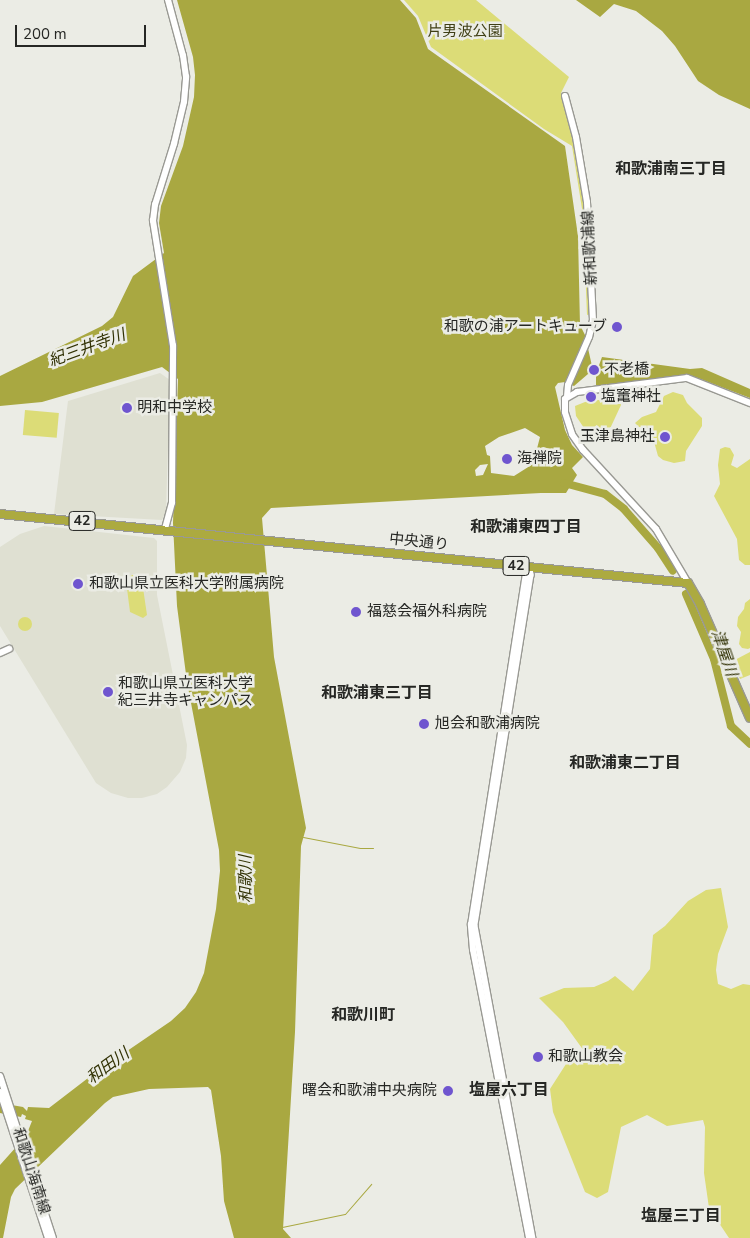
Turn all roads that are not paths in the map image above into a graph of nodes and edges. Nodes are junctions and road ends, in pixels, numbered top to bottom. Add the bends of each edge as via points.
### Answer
1 (168, 0) edge
2 (565, 96) dead end
3 (567, 396) junction
4 (750, 403) edge
5 (0, 514) edge
6 (168, 529) junction
7 (530, 568) junction
8 (688, 583) junction
9 (10, 649) dead end
10 (0, 653) edge
11 (750, 718) edge
12 (0, 1076) edge
13 (0, 1092) edge
14 (6, 1103) junction
15 (31, 1178) junction
16 (48, 1238) edge
17 (54, 1238) edge
18 (529, 1238) edge
19 (534, 1238) edge

1 - 6 street via 184,56 186,85 174,147 154,212 153,228 173,346 172,503
2 - 3 main road, 新和歌浦線 via 578,145 589,217 593,320 568,384
3 - 4 main road via 596,389 687,378
3 - 8 main road, 新和歌浦線 via 564,403 572,434 656,529
5 - 6 highway, 中央通り / 42
6 - 7 highway, 中央通り / 42
7 - 8 highway, 中央通り / 42
7 - 18 street via 526,575 471,925 473,950
7 - 19 street via 475,926
8 - 11 highway
9 - 10 street
12 - 14 main road, 和歌山海南線
13 - 14 main road, 和歌山海南線
14 - 15 main road, 和歌山海南線
15 - 16 main road, 和歌山海南線
15 - 17 main road, 和歌山海南線

